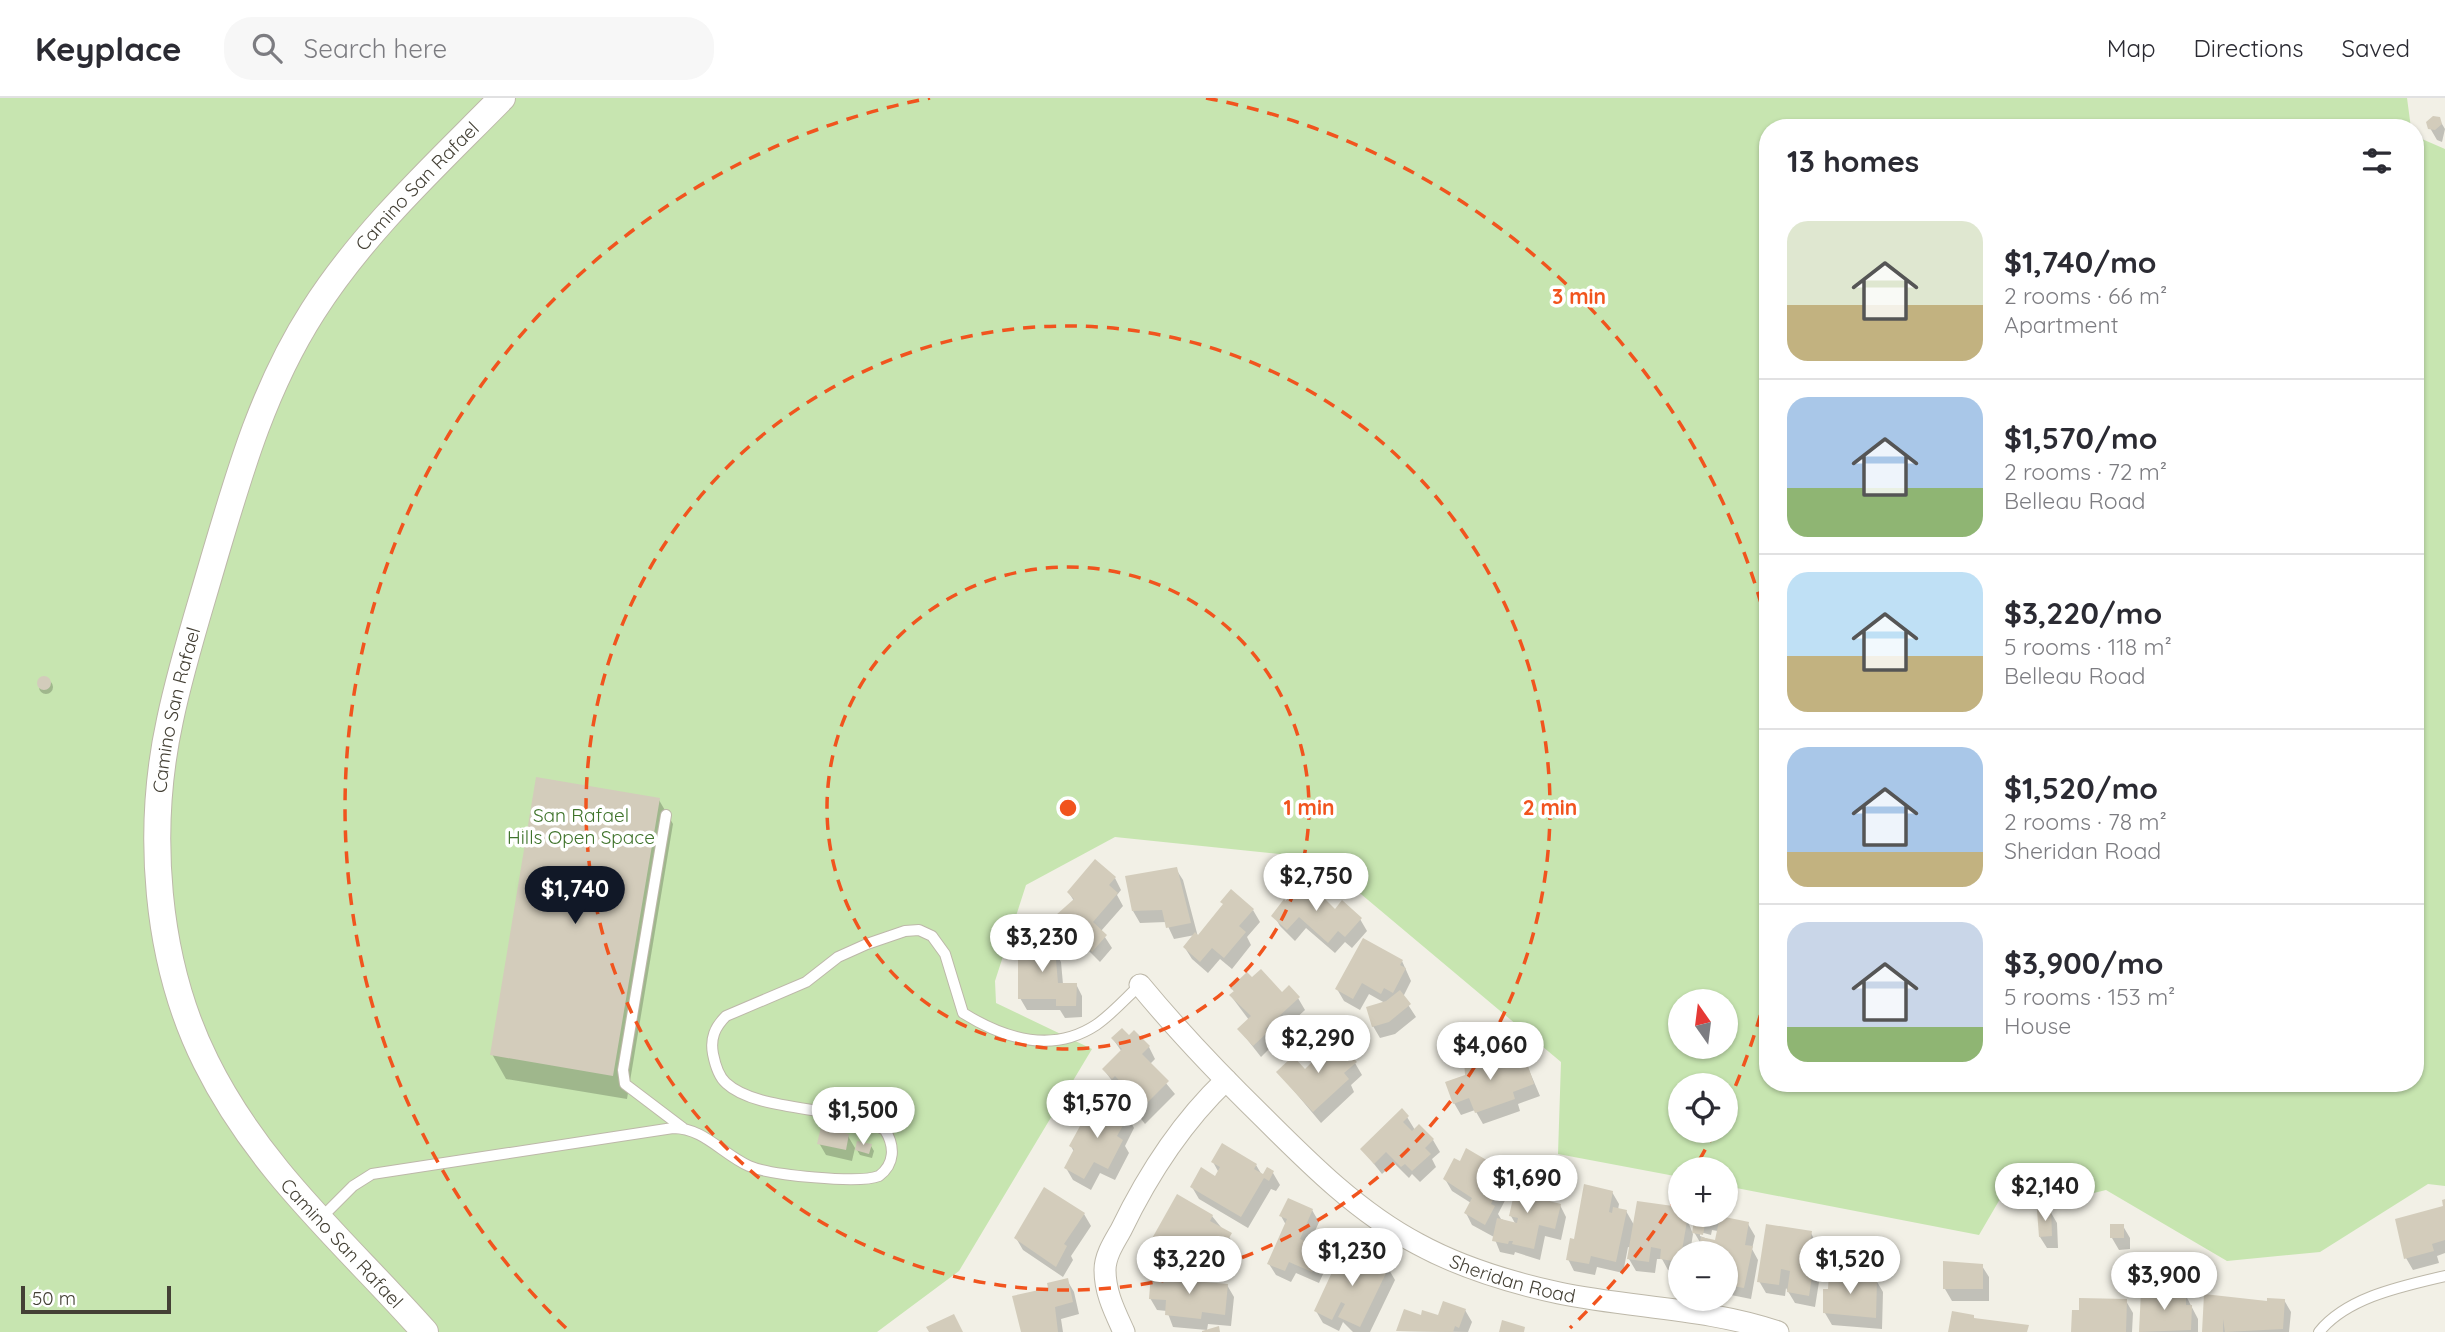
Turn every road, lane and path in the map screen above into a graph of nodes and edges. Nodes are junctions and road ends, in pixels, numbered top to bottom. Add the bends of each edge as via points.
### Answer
1 (502, 98) edge
2 (666, 815) dead end
3 (1140, 985) joint
4 (1226, 1080) junction
5 (683, 1128) junction
6 (318, 1221) junction
7 (2445, 1276) edge
8 (425, 1332) edge
9 (1124, 1332) edge
10 (1778, 1332) edge
11 (2319, 1332) edge

1 - 6 street, Camino San Rafael via 350,259 293,344 248,445 169,722 158,857 176,974 204,1058 230,1107 269,1164
2 - 5 lane via 623,1070 625,1084
3 - 4 street, Sheridan Road
3 - 5 lane via 1095,1026 1048,1042 1026,1040 986,1027 963,1013 945,954 932,936 919,930 905,931 838,957 806,982 726,1016 716,1026 712,1040 720,1075 742,1093 859,1119 885,1130 893,1149 884,1173 875,1178 844,1178 764,1171
4 - 9 street via 1176,1134 1109,1254 1105,1269 1109,1296
4 - 10 street, Sheridan Road via 1359,1206 1419,1245 1559,1293 1679,1310
5 - 6 lane via 372,1174
6 - 8 street, Camino San Rafael
7 - 11 lane via 2395,1288 2332,1316

